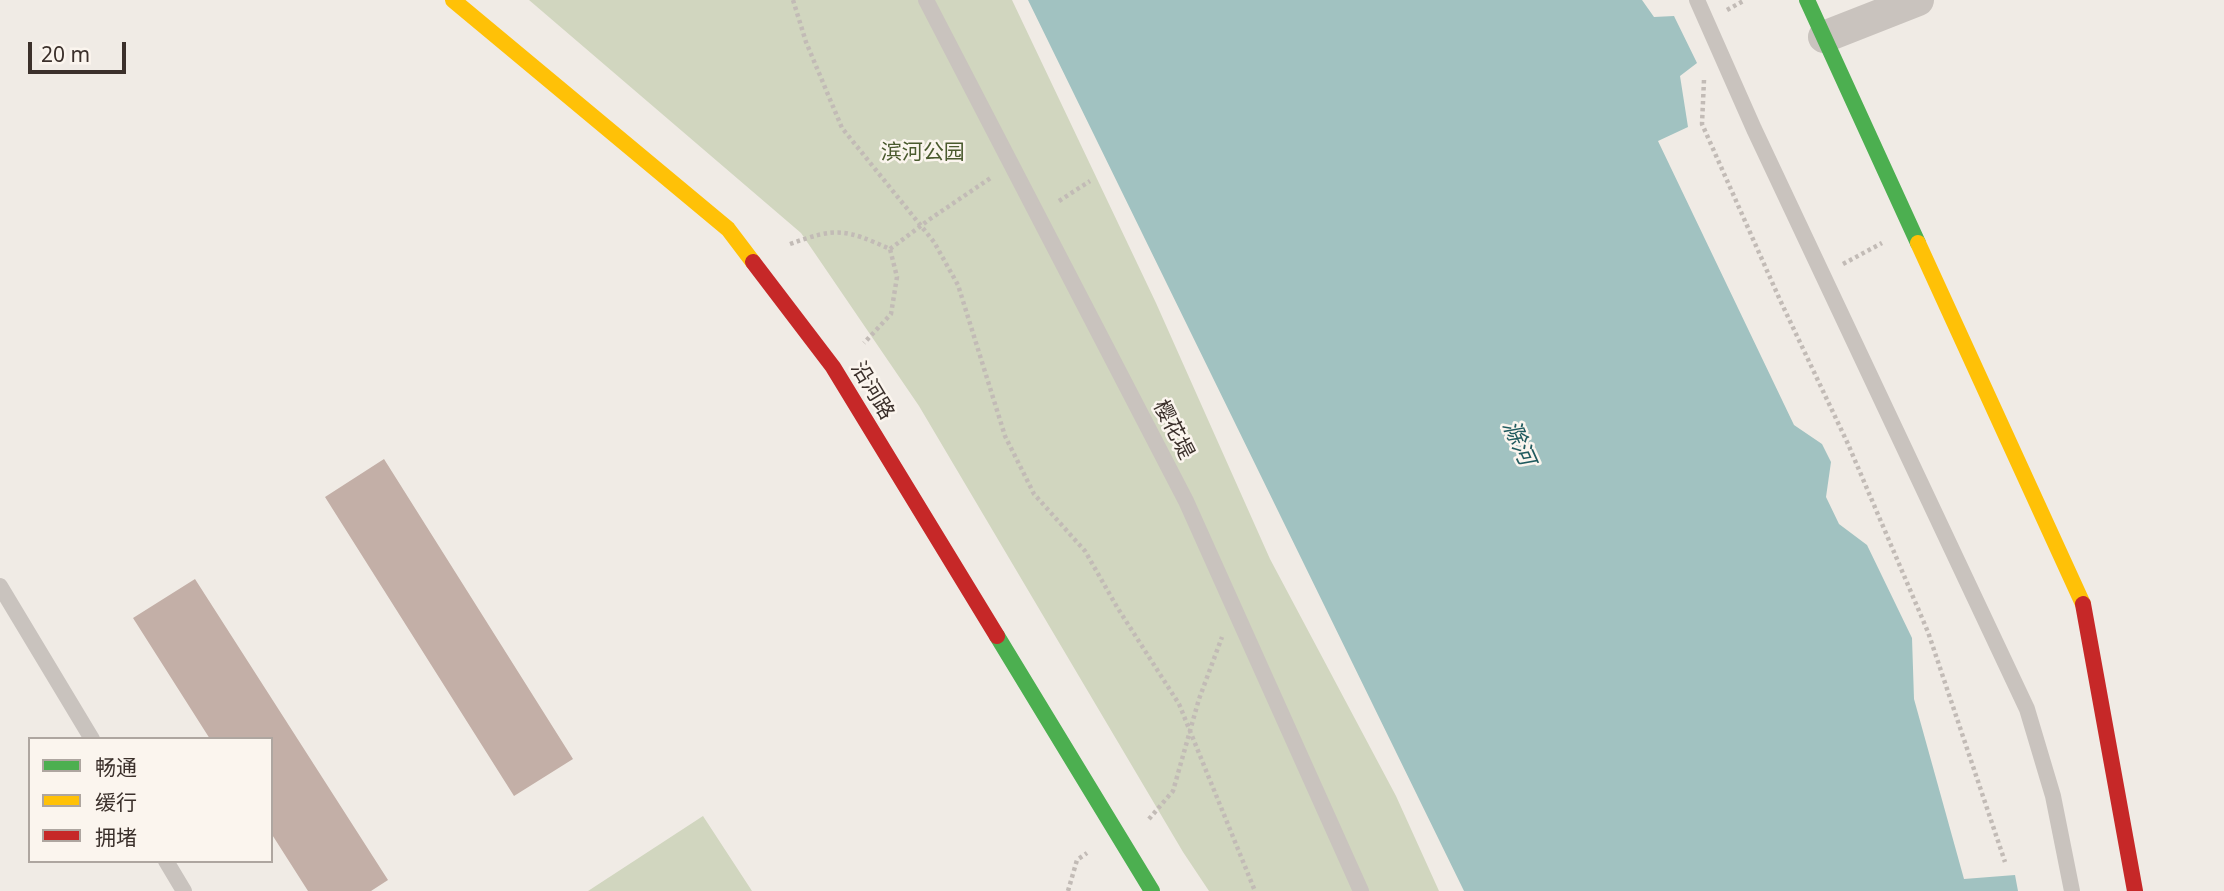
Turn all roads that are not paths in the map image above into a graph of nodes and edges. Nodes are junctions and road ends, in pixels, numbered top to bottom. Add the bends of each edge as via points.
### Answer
1 (453, 0) edge
2 (926, 0) edge
3 (1697, 0) edge
4 (1807, 0) edge
5 (1918, 0) edge
6 (1825, 37) junction
7 (0, 586) edge
8 (91, 737) edge
9 (167, 863) edge
10 (184, 891) edge
11 (1152, 891) edge
12 (1361, 891) edge
13 (2072, 891) edge
14 (2135, 891) edge

1 - 11 street, 沿河路 via 728,229 833,367
2 - 12 lane, 樱花堤 via 1186,501
3 - 13 lane via 2027,709 2053,796
4 - 6 street
5 - 6 street
6 - 14 street via 2084,605
7 - 8 lane
9 - 10 lane

